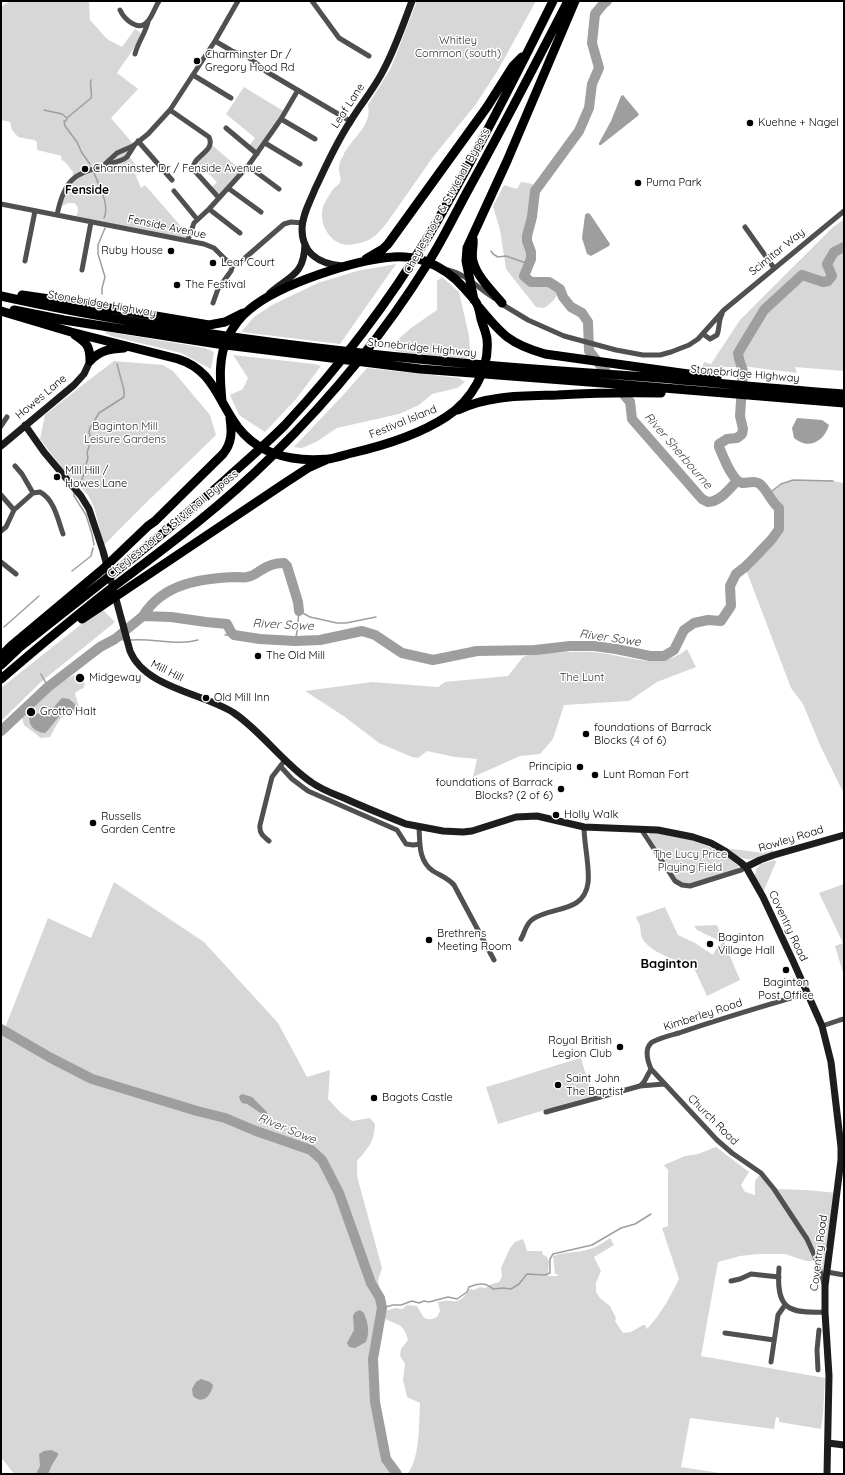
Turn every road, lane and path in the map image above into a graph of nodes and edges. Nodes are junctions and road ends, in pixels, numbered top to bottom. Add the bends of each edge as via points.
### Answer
1 (159, 1) edge
2 (238, 1) edge
3 (312, 1) edge
4 (412, 1) edge
5 (553, 1) edge
6 (568, 1) edge
7 (575, 1) edge
8 (120, 10) dead end
9 (148, 22) junction
10 (215, 41) junction
11 (528, 51) junction
12 (135, 54) dead end
13 (369, 56) dead end
14 (193, 76) junction
15 (298, 90) junction
16 (231, 98) dead end
17 (170, 110) junction
18 (281, 119) junction
19 (350, 121) junction
20 (226, 128) dead end
21 (315, 139) dead end
22 (137, 143) junction
23 (265, 143) junction
24 (257, 154) junction
25 (300, 164) dead end
26 (104, 165) junction
27 (248, 166) junction
28 (172, 180) dead end
29 (228, 188) junction
30 (279, 189) dead end
31 (174, 191) dead end
32 (219, 198) junction
33 (1, 204) edge
34 (209, 209) junction
35 (35, 211) junction
36 (844, 211) edge
37 (261, 212) dead end
38 (57, 215) junction
39 (197, 219) junction
40 (91, 222) junction
41 (303, 223) junction
42 (745, 227) dead end
43 (240, 233) dead end
44 (472, 235) junction
45 (188, 240) junction
46 (305, 244) junction
47 (25, 261) dead end
48 (233, 264) junction
49 (356, 264) junction
50 (346, 267) junction
51 (441, 268) junction
52 (774, 268) junction
53 (82, 270) dead end
54 (471, 281) junction
55 (1, 296) edge
56 (264, 299) junction
57 (476, 302) junction
58 (213, 303) dead end
59 (502, 304) junction
60 (1, 307) edge
61 (724, 310) junction
62 (1, 311) edge
63 (246, 312) junction
64 (71, 332) junction
65 (703, 334) junction
66 (219, 340) junction
67 (236, 343) junction
68 (134, 347) junction
69 (90, 361) junction
70 (473, 369) junction
71 (491, 371) junction
72 (630, 388) junction
73 (730, 388) junction
74 (755, 388) junction
75 (844, 394) edge
76 (222, 401) junction
77 (844, 403) edge
78 (229, 413) junction
79 (451, 413) junction
80 (7, 417) dead end
81 (25, 425) junction
82 (1, 426) edge
83 (1, 446) edge
84 (328, 459) junction
85 (15, 466) dead end
86 (33, 493) junction
87 (1, 495) edge
88 (14, 510) junction
89 (1, 531) edge
90 (63, 534) dead end
91 (1, 562) edge
92 (115, 564) junction
93 (16, 574) dead end
94 (104, 574) junction
95 (121, 587) junction
96 (36, 649) junction
97 (1, 656) edge
98 (1, 665) edge
99 (1, 679) edge
100 (285, 760) junction
101 (281, 767) junction
102 (419, 827) junction
103 (584, 827) junction
104 (641, 829) junction
105 (844, 835) edge
106 (269, 841) dead end
107 (420, 844) junction
108 (746, 867) junction
109 (521, 939) dead end
110 (494, 960) dead end
111 (808, 993) junction
112 (844, 1020) edge
113 (822, 1026) junction
114 (651, 1069) junction
115 (664, 1084) junction
116 (640, 1086) junction
117 (546, 1112) dead end
118 (779, 1268) dead end
119 (827, 1272) junction
120 (844, 1275) edge
121 (779, 1277) junction
122 (731, 1281) dead end
123 (825, 1286) junction
124 (784, 1305) junction
125 (825, 1312) junction
126 (819, 1330) dead end
127 (725, 1332) dead end
128 (774, 1340) junction
129 (818, 1355) junction
130 (828, 1356) junction
131 (771, 1362) dead end
132 (818, 1370) dead end
133 (828, 1443) junction
134 (844, 1445) edge
135 (827, 1474) edge

1 - 9 street
2 - 10 street
3 - 13 street via 339,38
4 - 19 street, Leaf Lane via 383,72
5 - 11 highway, Cheylesmore & Stivichall Bypass
6 - 95 highway, Cheylesmore & Stivichall Bypass via 498,136 428,262 339,385 271,457
7 - 44 highway via 507,161
8 - 9 street via 132,24 142,25
9 - 12 street
10 - 14 street
10 - 15 street via 247,56 267,72
11 - 49 highway via 513,66 487,107 388,244
11 - 92 highway, Cheylesmore & Stivichall Bypass via 489,128 429,235 355,341 284,426 145,549
14 - 16 street
14 - 17 street
15 - 18 street
15 - 19 street
17 - 22 street
17 - 32 street via 209,137 211,144 194,164 193,169
18 - 21 street
18 - 23 street
19 - 41 street, Leaf Lane via 306,210
20 - 24 street
22 - 26 street via 117,153
22 - 26 street via 126,158
22 - 28 street
23 - 24 street
23 - 25 street
24 - 27 street
26 - 38 street via 75,176 68,183 61,196
27 - 29 street
27 - 30 street
29 - 32 street
29 - 37 street
31 - 39 street
32 - 34 street
33 - 35 street, Fenside Avenue
34 - 39 street
34 - 43 street
35 - 38 street, Fenside Avenue
35 - 47 street
36 - 52 street, Scimitar Way
38 - 40 street, Fenside Avenue
39 - 45 street via 191,227
40 - 45 street, Fenside Avenue
40 - 53 street
41 - 46 street, Leaf Lane via 302,235
41 - 48 street via 284,224 238,264
42 - 52 street
44 - 54 highway via 465,257
44 - 59 highway via 475,267
45 - 48 street, Fenside Avenue via 209,246
46 - 50 street via 321,262
46 - 56 street, Leaf Lane via 304,260 300,268
48 - 58 street
49 - 50 highway, Festival Island
49 - 51 highway, Festival Island via 403,257
50 - 56 highway, Festival Island via 302,281
51 - 54 street, Scimitar Way
51 - 57 highway, Festival Island
52 - 61 street, Scimitar Way
54 - 57 highway
54 - 59 street, Scimitar Way
55 - 63 highway via 23,295 209,325 225,322
55 - 66 highway, Stonebridge Highway
56 - 63 highway, Festival Island
57 - 73 highway via 499,330 514,343 527,349
57 - 79 highway, Festival Island via 487,339 483,371 471,393
59 - 65 street, Scimitar Way via 543,328 564,336 643,354 671,352 689,345
60 - 66 highway, Stonebridge Highway via 64,320
61 - 65 street, Scimitar Way
61 - 65 street via 719,319 718,335 710,339
62 - 64 highway
63 - 76 highway, Festival Island via 225,343 220,370
64 - 68 highway
64 - 69 highway via 87,344
66 - 67 highway, Stonebridge Highway
67 - 70 highway, Stonebridge Highway via 333,350
67 - 70 highway, Stonebridge Highway via 326,359 381,365
68 - 69 highway via 104,350
68 - 76 highway via 192,364 206,375
69 - 81 street, Howes Lane via 84,374 74,385
70 - 71 highway, Stonebridge Highway
71 - 72 highway, Stonebridge Highway via 608,383
71 - 73 highway, Stonebridge Highway via 620,375
72 - 73 highway, Stonebridge Highway
72 - 79 highway via 614,392 490,400 470,404
73 - 74 highway, Stonebridge Highway
73 - 74 highway
74 - 75 highway, Stonebridge Highway
74 - 77 highway, Stonebridge Highway
76 - 78 highway, Festival Island
78 - 84 highway, Festival Island via 243,434 267,451 292,458
78 - 92 highway via 232,433 227,449 148,526
79 - 84 highway, Festival Island via 388,443
80 - 82 street
81 - 83 street, Howes Lane
81 - 100 street, Mill Hill via 89,509 132,658 142,670 159,681 234,713
84 - 95 highway via 308,468
85 - 86 street
86 - 88 street
86 - 90 street via 40,492 47,497
87 - 88 street
88 - 89 street via 6,527
91 - 93 street
92 - 94 highway, Cheylesmore & Stivichall Bypass
94 - 97 highway
94 - 98 highway, Cheylesmore & Stivichall Bypass via 67,610
95 - 96 highway via 108,601
95 - 96 highway, Cheylesmore & Stivichall Bypass via 108,591
96 - 99 highway
100 - 101 street
100 - 102 street, Mill Hill via 320,788
101 - 106 street via 272,777 259,830
101 - 107 street via 308,791 397,830 406,844
102 - 103 street, Coventry Road via 443,831 472,831 516,817 529,816
102 - 107 street
103 - 104 street, Coventry Road
103 - 109 street via 588,880 583,897 576,903 532,920
104 - 108 street, Coventry Road via 658,830 712,843
104 - 108 street via 675,881 682,885 690,886
105 - 108 street, Rowley Road via 774,855
107 - 110 street via 423,858 429,868 448,878 454,885
108 - 111 street, Coventry Road
111 - 113 street, Coventry Road
111 - 114 street, Kimberley Road via 653,1042 647,1056
112 - 113 street
113 - 119 street, Coventry Road via 831,1062 841,1147
114 - 115 street
114 - 116 street
115 - 116 street
115 - 123 street, Church Road via 717,1140 761,1173 774,1189 807,1239
116 - 117 street
118 - 121 street
119 - 120 street
119 - 123 street, Coventry Road
121 - 122 street via 751,1274
121 - 124 street
123 - 125 street, Coventry Road
124 - 125 street via 797,1310
124 - 128 street via 778,1315
125 - 130 street, Coventry Road
126 - 129 street
127 - 128 street
128 - 131 street
129 - 130 street
129 - 132 street
130 - 133 street, Coventry Road
133 - 134 street
133 - 135 street, Coventry Road

